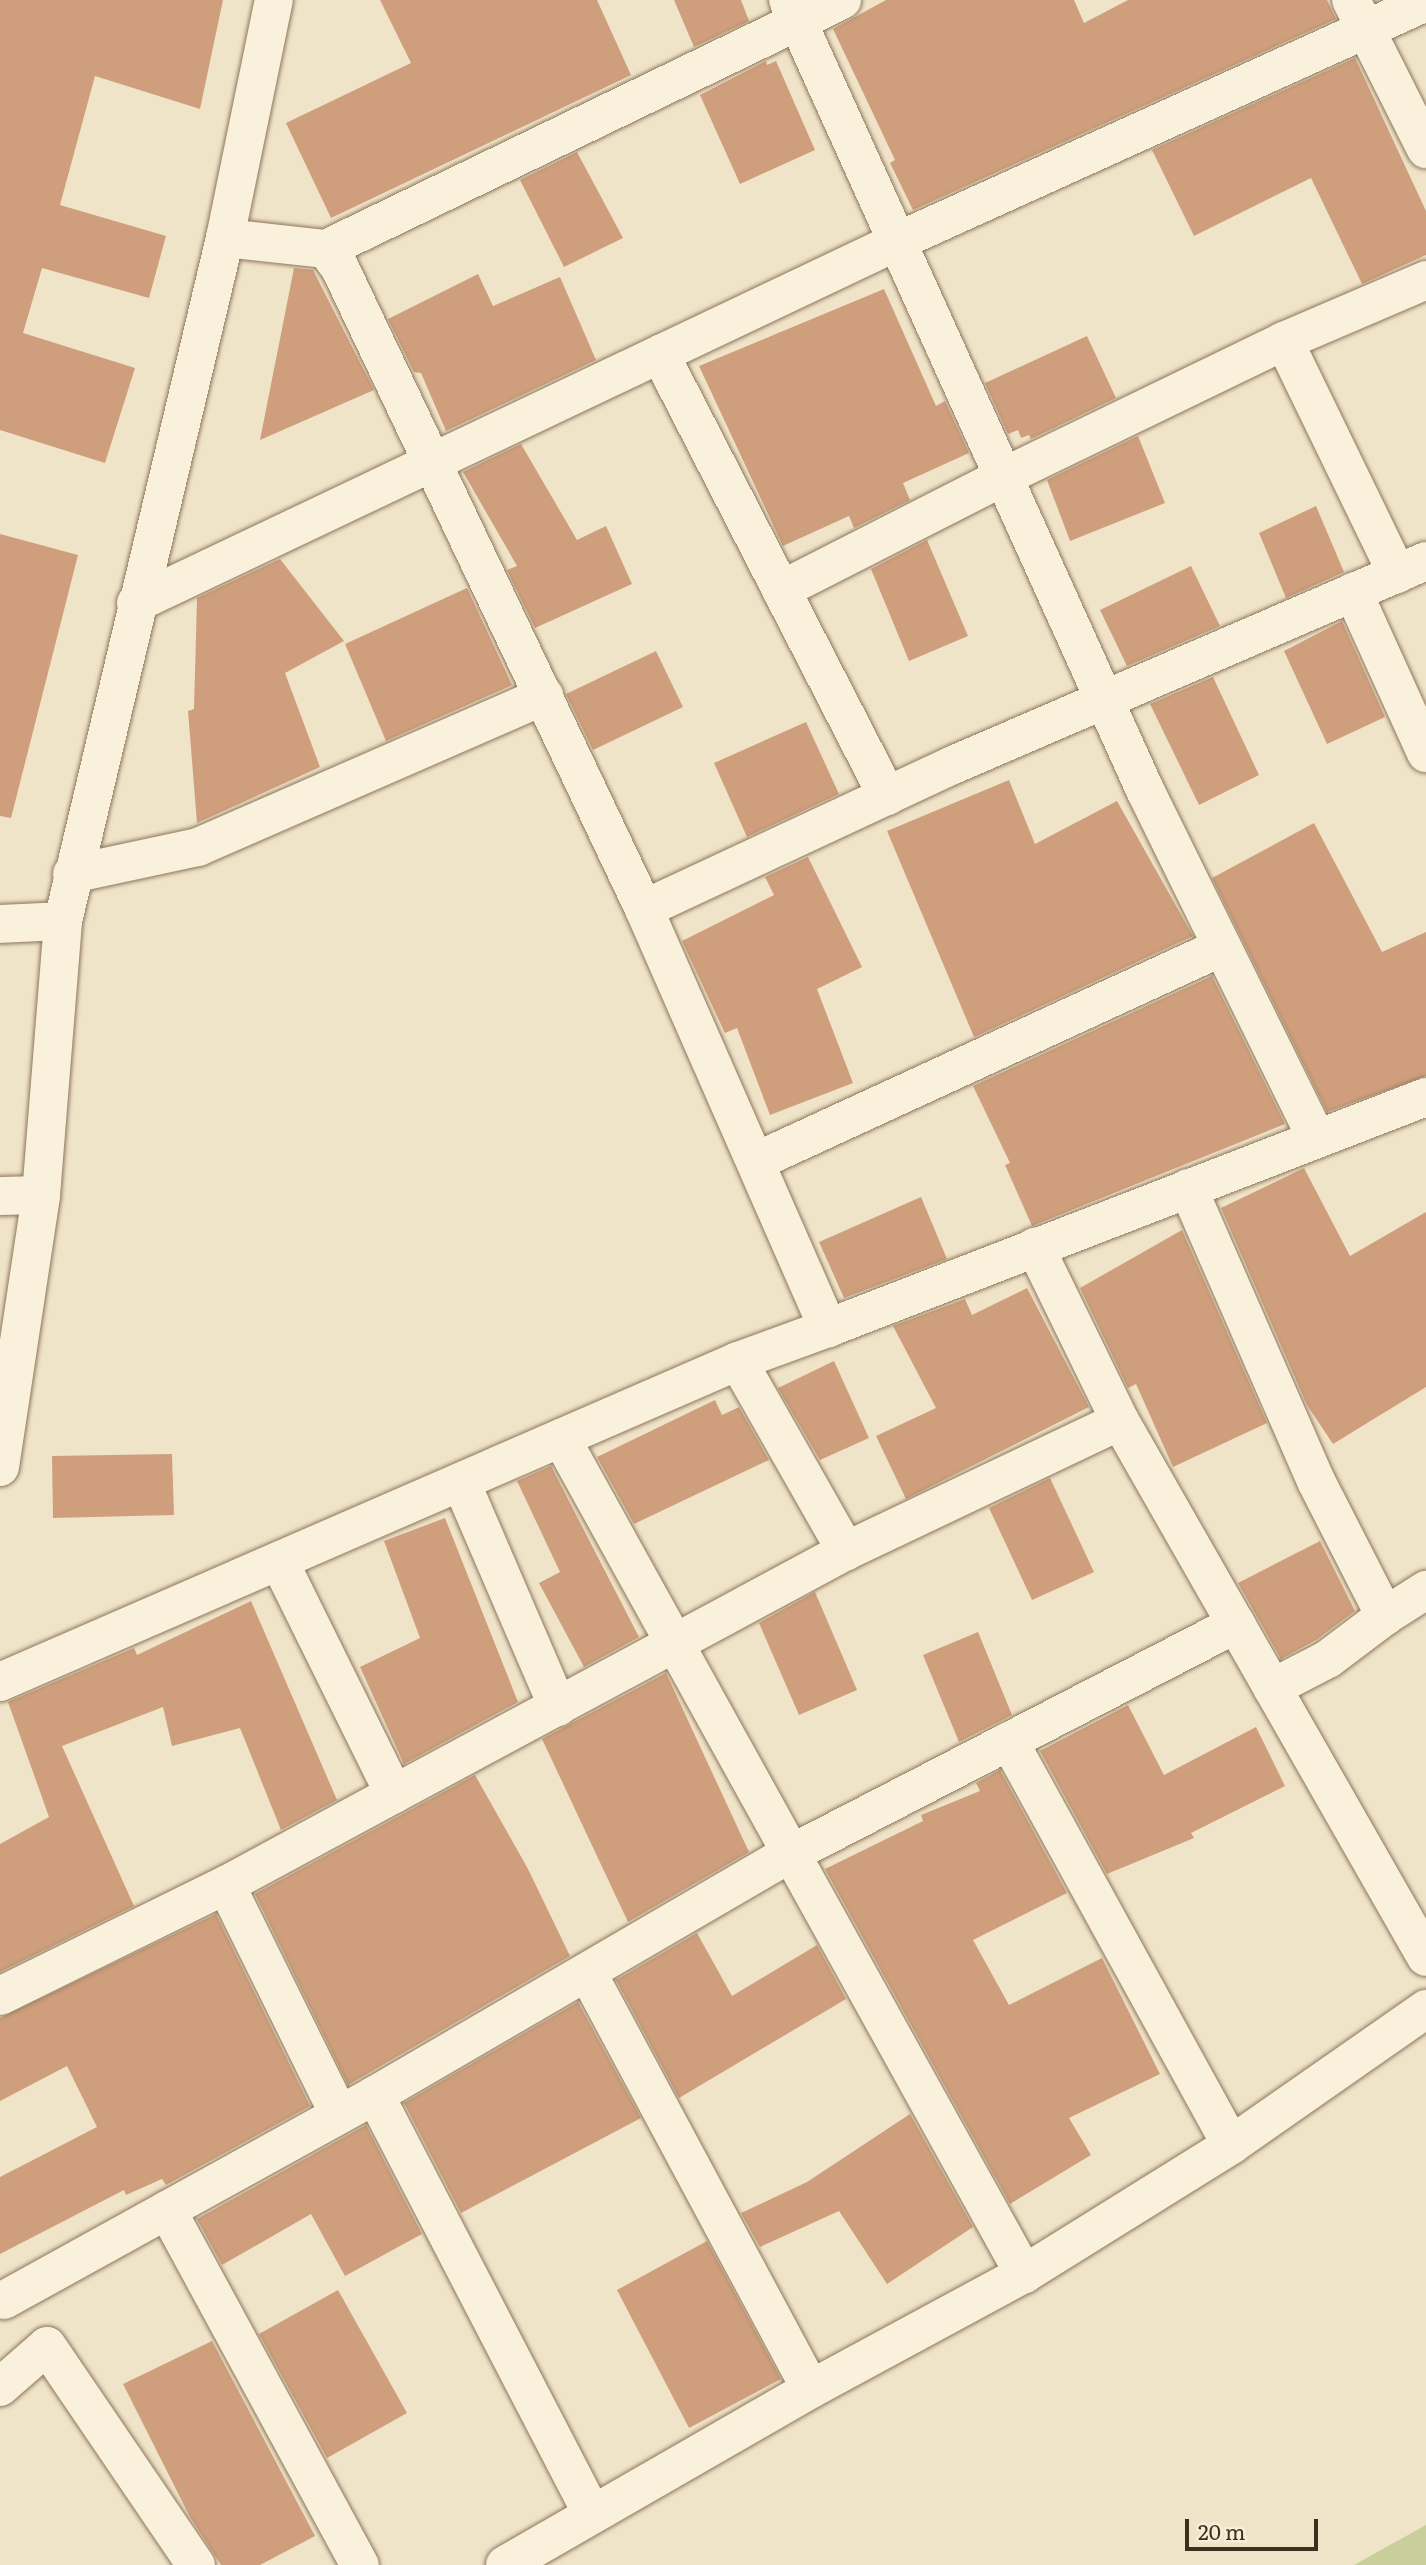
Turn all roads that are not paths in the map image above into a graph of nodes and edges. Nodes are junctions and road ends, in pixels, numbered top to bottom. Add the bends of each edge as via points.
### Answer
1 (274, 0) edge
2 (842, 0) edge
3 (1426, 2) edge
4 (793, 10) edge
5 (1358, 14) edge
6 (1426, 149) edge
7 (225, 239) junction
8 (896, 242) junction
9 (326, 249) junction
10 (1426, 280) edge
11 (1284, 341) junction
12 (660, 354) junction
13 (431, 460) junction
14 (1003, 477) junction
15 (1411, 568) edge
16 (781, 590) junction
17 (1353, 592) junction
18 (136, 603) junction
19 (544, 696) junction
20 (1105, 700) junction
21 (1426, 753) edge
22 (887, 796) junction
23 (72, 874) junction
24 (644, 909) junction
25 (63, 921) junction
26 (0, 923) edge
27 (1222, 947) junction
28 (1426, 1097) edge
29 (1315, 1139) junction
30 (757, 1161) junction
31 (1188, 1188) junction
32 (41, 1195) junction
33 (0, 1196) edge
34 (1035, 1247) junction
35 (828, 1328) junction
36 (738, 1362) junction
37 (1120, 1421) junction
38 (561, 1438) junction
39 (0, 1467) edge
40 (461, 1482) junction
41 (846, 1551) junction
42 (279, 1561) junction
43 (1426, 1590) edge
44 (1385, 1616) junction
45 (1236, 1624) junction
46 (676, 1645) junction
47 (0, 1682) edge
48 (1272, 1688) junction
49 (558, 1707) junction
50 (1009, 1741) junction
51 (394, 1794) junction
52 (791, 1854) junction
53 (226, 1885) junction
54 (1426, 1957) edge
55 (587, 1972) junction
56 (0, 1996) edge
57 (1426, 2009) edge
58 (375, 2095) junction
59 (340, 2115) junction
60 (1231, 2145) junction
61 (167, 2210) junction
62 (1024, 2274) junction
63 (2, 2299) edge
64 (47, 2346) junction
65 (0, 2387) edge
66 (811, 2389) junction
67 (592, 2514) junction
68 (196, 2565) edge
69 (360, 2565) edge
70 (505, 2565) edge

1 - 7 street
2 - 4 street
3 - 5 street
4 - 8 street
4 - 9 street
5 - 6 street
5 - 8 street
7 - 9 street
7 - 18 street
8 - 12 street
8 - 14 street
9 - 13 street via 340,268
10 - 11 street
11 - 14 street
11 - 15 street
12 - 13 street
12 - 16 street
13 - 18 street
13 - 19 street
14 - 16 street
14 - 20 street
15 - 17 street
16 - 22 street
17 - 20 street
17 - 21 street
18 - 23 street
19 - 23 street via 198,847
19 - 24 street
20 - 22 street
20 - 27 street
22 - 24 street
23 - 25 street
24 - 30 street
25 - 26 street
25 - 32 street
27 - 29 street
27 - 30 street
28 - 29 street
29 - 31 street
30 - 35 street
31 - 34 street
31 - 44 street via 1316,1481
32 - 33 street
32 - 39 street
34 - 35 street
34 - 37 street
35 - 36 street
36 - 38 street
36 - 41 street
37 - 41 street
37 - 45 street
38 - 40 street
38 - 46 street
40 - 42 street
40 - 49 street
41 - 46 street
42 - 47 street
42 - 51 street
43 - 44 street
44 - 48 street via 1328,1659
45 - 48 street
45 - 50 street
46 - 49 street
46 - 52 street
48 - 54 street
49 - 51 street
50 - 52 street
50 - 60 street
51 - 53 street
52 - 55 street
52 - 62 street
53 - 56 street
53 - 59 street
55 - 58 street
55 - 66 street
57 - 60 street
58 - 59 street
58 - 67 street
59 - 61 street
60 - 62 street
61 - 63 street
61 - 69 street
62 - 66 street
63 - 64 street
64 - 65 street
64 - 68 street
66 - 67 street
67 - 70 street

